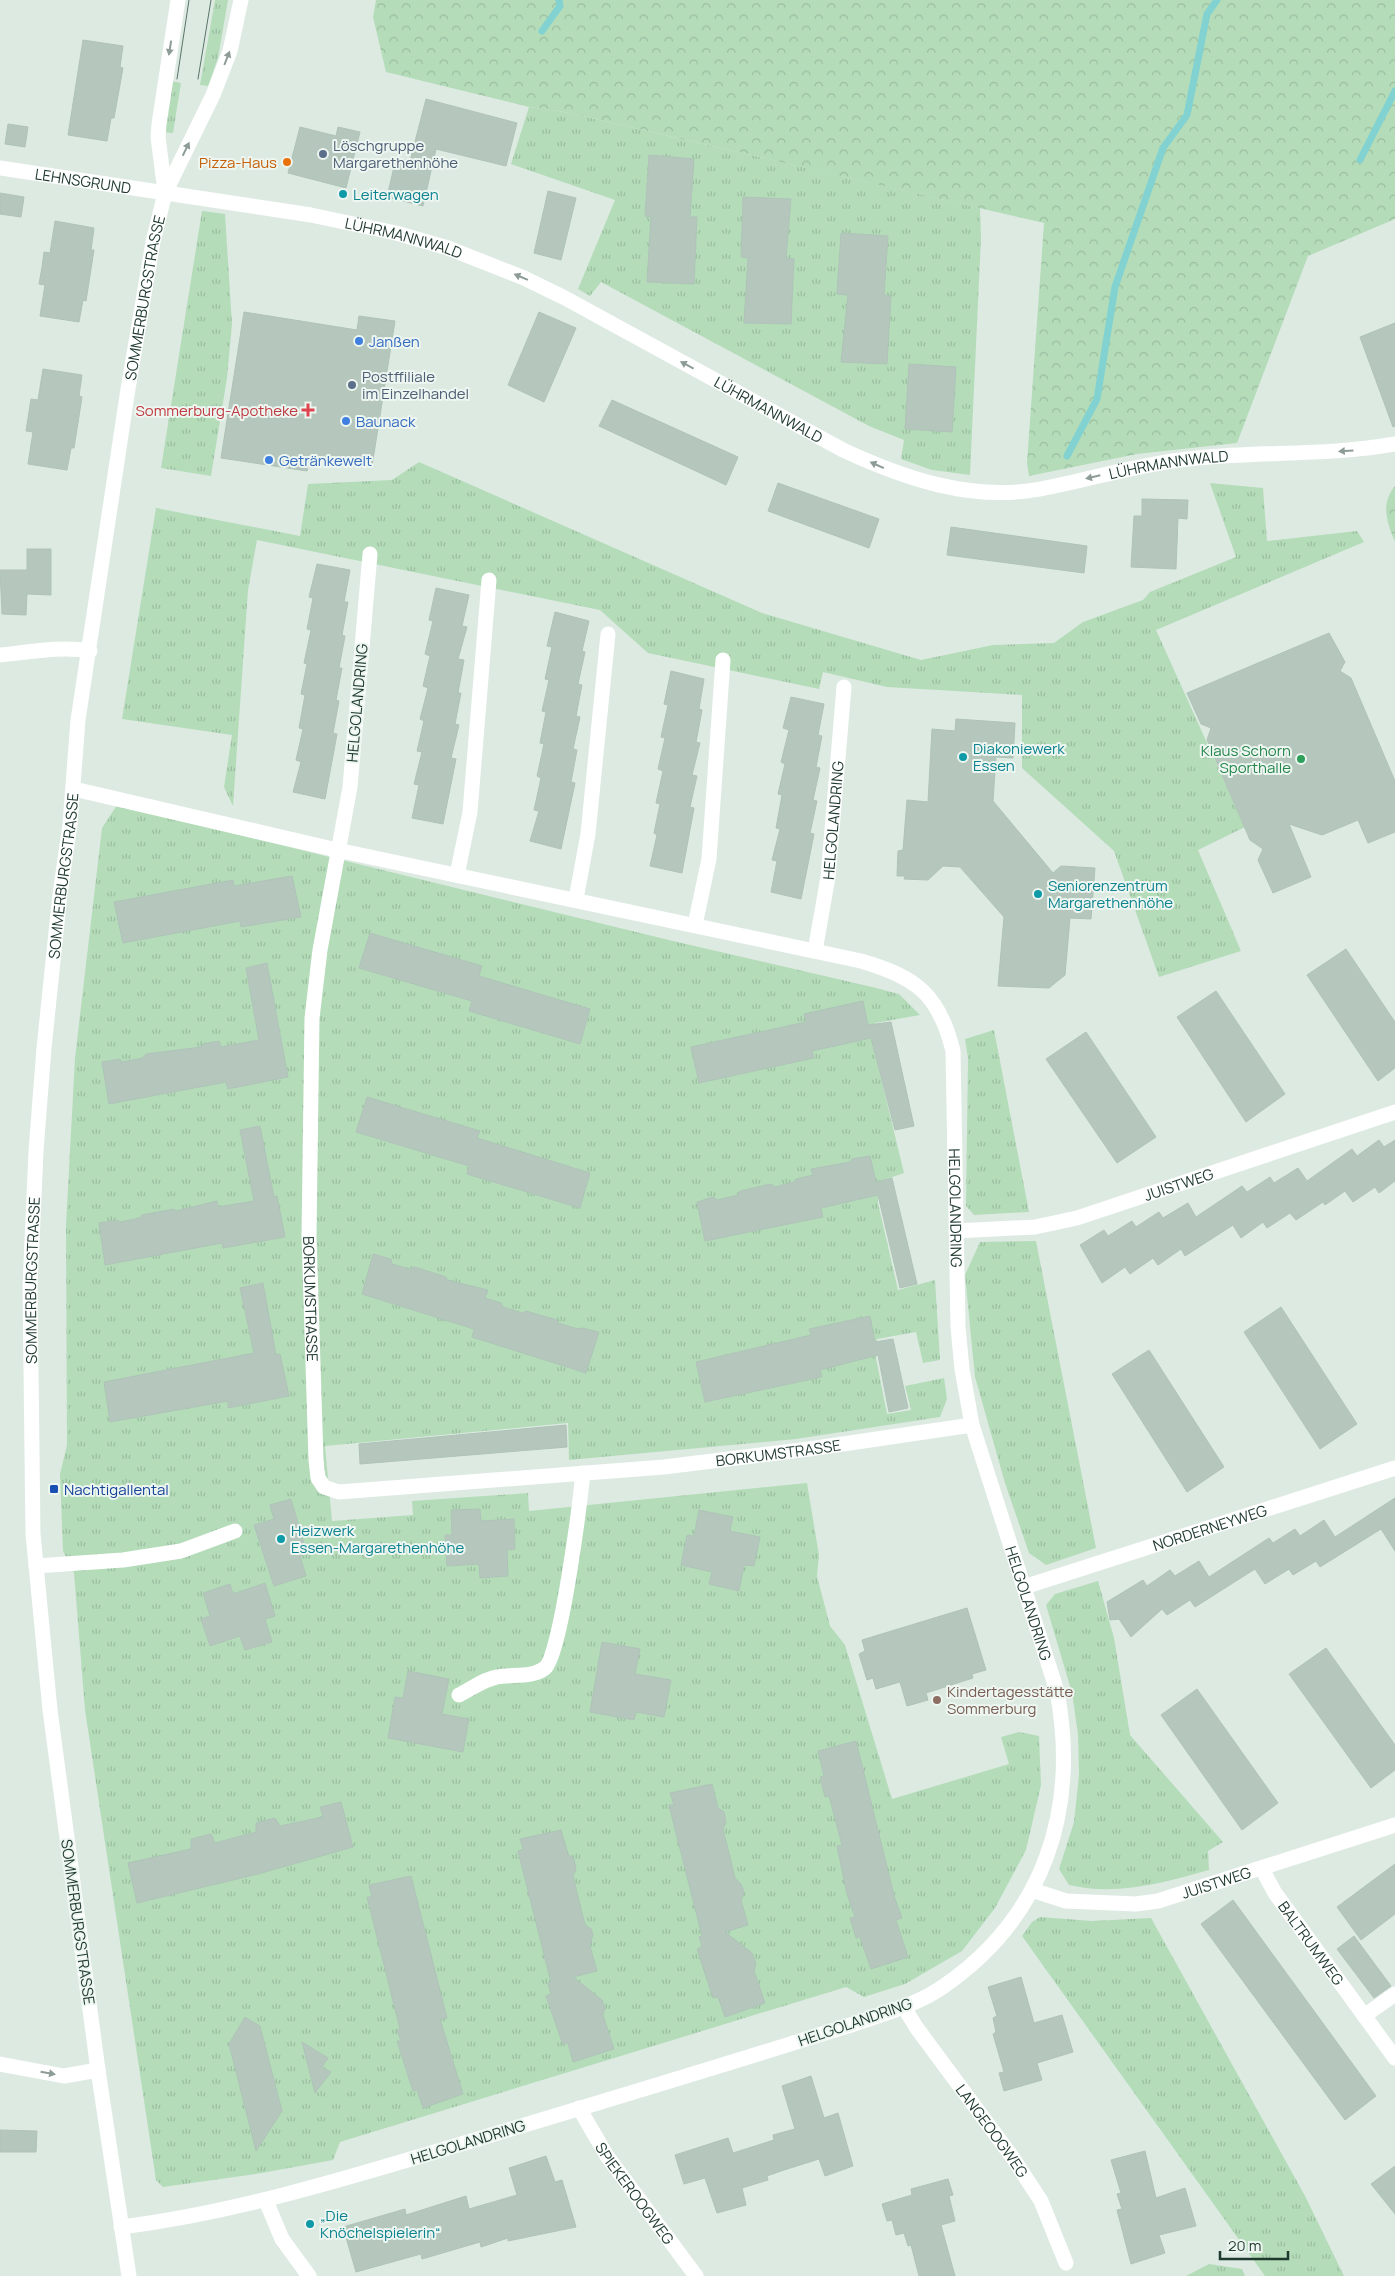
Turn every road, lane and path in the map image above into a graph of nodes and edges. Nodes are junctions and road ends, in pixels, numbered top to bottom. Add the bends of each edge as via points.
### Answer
1 (178, 0) edge
2 (241, 0) edge
3 (0, 168) edge
4 (165, 192) junction
5 (1395, 444) edge
6 (370, 554) dead end
7 (489, 580) dead end
8 (608, 634) dead end
9 (90, 651) junction
10 (0, 656) edge
11 (724, 660) dead end
12 (844, 687) dead end
13 (74, 789) junction
14 (337, 850) junction
15 (457, 875) junction
16 (576, 899) junction
17 (695, 925) junction
18 (815, 951) junction
19 (1395, 1112) edge
20 (956, 1231) junction
21 (972, 1425) junction
22 (1395, 1468) edge
23 (583, 1473) junction
24 (235, 1531) dead end
25 (36, 1566) junction
26 (1024, 1587) junction
27 (460, 1695) dead end
28 (1395, 1825) edge
29 (1262, 1869) junction
30 (1032, 1890) junction
31 (1395, 1994) edge
32 (904, 2007) junction
33 (1364, 2016) junction
34 (1395, 2058) edge
35 (0, 2064) edge
36 (98, 2070) junction
37 (579, 2108) junction
38 (266, 2201) junction
39 (121, 2228) junction
40 (1066, 2263) dead end
41 (129, 2276) edge
42 (310, 2276) edge
43 (696, 2276) edge

1 -> 4 street, SOMMERBURGSTRASSE via 158,137
4 -> 2 street, SOMMERBURGSTRASSE via 213,95 230,51
3 - 4 street, LEHNSGRUND
5 -> 4 street, LÜHRMANNWALD via 1350,451 1181,460 1038,489 996,492 962,489 891,472 843,450 524,278 448,248 311,215
4 - 9 street, SOMMERBURGSTRASSE via 154,235 133,357
6 - 14 street, HELGOLANDRING via 350,787
7 - 15 street via 470,812
8 - 16 street via 588,834
9 - 10 street via 57,649
9 - 13 street, SOMMERBURGSTRASSE via 78,720
11 - 17 street via 709,859
12 - 18 street, HELGOLANDRING via 828,877
13 - 14 street, HELGOLANDRING
13 - 25 street, SOMMERBURGSTRASSE via 60,894 36,1151 30,1333
14 - 15 street, HELGOLANDRING
14 - 23 street, BORKUMSTRASSE via 312,1018 308,1154 310,1330 318,1478 324,1488 339,1492
15 - 16 street, HELGOLANDRING
16 - 17 street, HELGOLANDRING
17 - 18 street, HELGOLANDRING
18 - 20 street, HELGOLANDRING via 889,969 929,996 942,1016 953,1051
19 - 20 street, JUISTWEG via 1077,1218 1035,1227
20 - 21 street, HELGOLANDRING via 958,1328
21 - 23 street, BORKUMSTRASSE via 664,1467
21 - 26 street, HELGOLANDRING
22 - 26 street, NORDERNEYWEG
23 - 27 street via 565,1596 554,1652 546,1667 533,1674 496,1677
24 - 25 street via 181,1551 123,1560
25 - 36 street, SOMMERBURGSTRASSE via 50,1710
26 - 30 street, HELGOLANDRING via 1057,1691 1062,1720 1063,1773 1057,1821 1047,1859
28 - 29 street, JUISTWEG
29 - 30 street, JUISTWEG via 1158,1901 1136,1904 1066,1901
29 - 33 street, BALTRUMWEG via 1275,1893
30 - 32 street, HELGOLANDRING via 980,1958 943,1987
31 - 33 street
32 - 37 street, HELGOLANDRING
32 - 40 street, LANGEOOGWEG via 1013,2158 1040,2201
33 - 34 street, BALTRUMWEG
35 -> 36 street via 64,2076
36 - 39 street, SOMMERBURGSTRASSE
37 - 38 street, HELGOLANDRING
37 - 43 street, SPIEKEROOGWEG via 607,2156
38 - 39 street, HELGOLANDRING
38 - 42 street via 282,2238
39 - 41 street, SOMMERBURGSTRASSE

